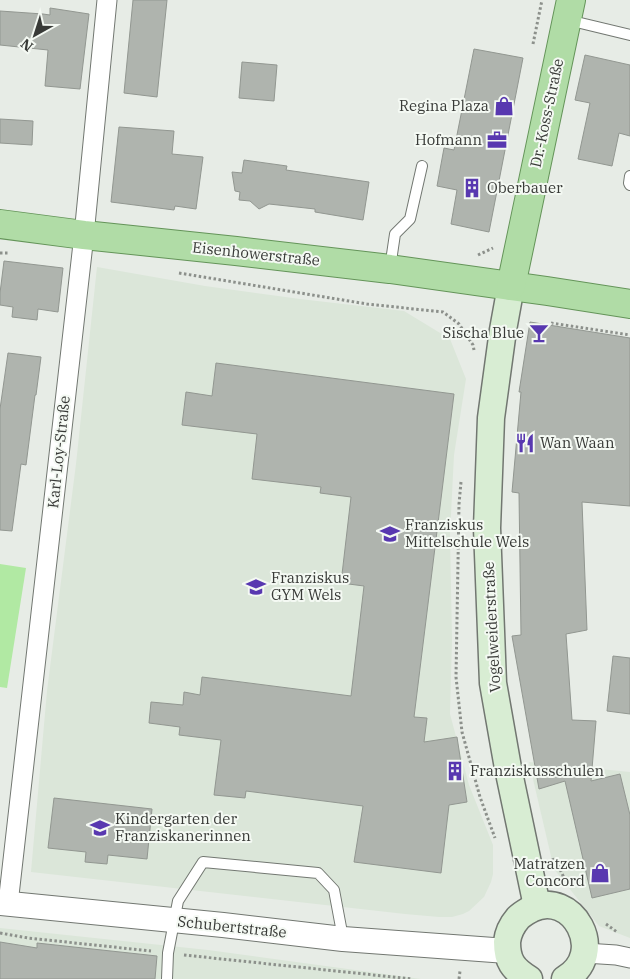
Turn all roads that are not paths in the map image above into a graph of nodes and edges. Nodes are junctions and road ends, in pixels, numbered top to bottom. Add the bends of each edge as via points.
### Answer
1 (107, 0) edge
2 (569, 10) edge
3 (630, 35) edge
4 (422, 166) dead end
5 (630, 176) edge
6 (630, 185) edge
7 (0, 224) edge
8 (84, 235) junction
9 (390, 269) junction
10 (511, 286) junction
11 (630, 304) edge
12 (4, 904) edge
13 (537, 906) junction
14 (174, 921) junction
15 (343, 939) junction
16 (507, 951) junction
17 (585, 953) junction
18 (630, 958) edge
19 (167, 979) edge
20 (529, 979) edge
21 (565, 979) edge

1 - 8 street, Karl-Loy-Straße
2 - 3 lane
2 - 10 main road, Dr.-Koss-Straße
4 - 9 lane via 410,219 395,234
5 - 6 lane
7 - 8 main road, Eisenhowerstraße
8 - 9 main road, Eisenhowerstraße
8 - 12 street, Karl-Loy-Straße
9 - 10 main road, Eisenhowerstraße
10 - 11 main road, Eisenhowerstraße
10 - 13 main road, Vogelweiderstraße via 491,418 487,528 493,683
12 - 14 street, Schubertstraße
13 - 16 main road via 521,914 511,926
13 - 17 main road via 548,905 571,914 585,936
14 - 15 street, Schubertstraße
14 - 15 lane via 178,901 203,862 318,873 334,890
14 - 19 lane
15 - 16 street, Schubertstraße
16 - 20 main road via 510,962
17 - 18 street
17 - 21 main road via 580,965

